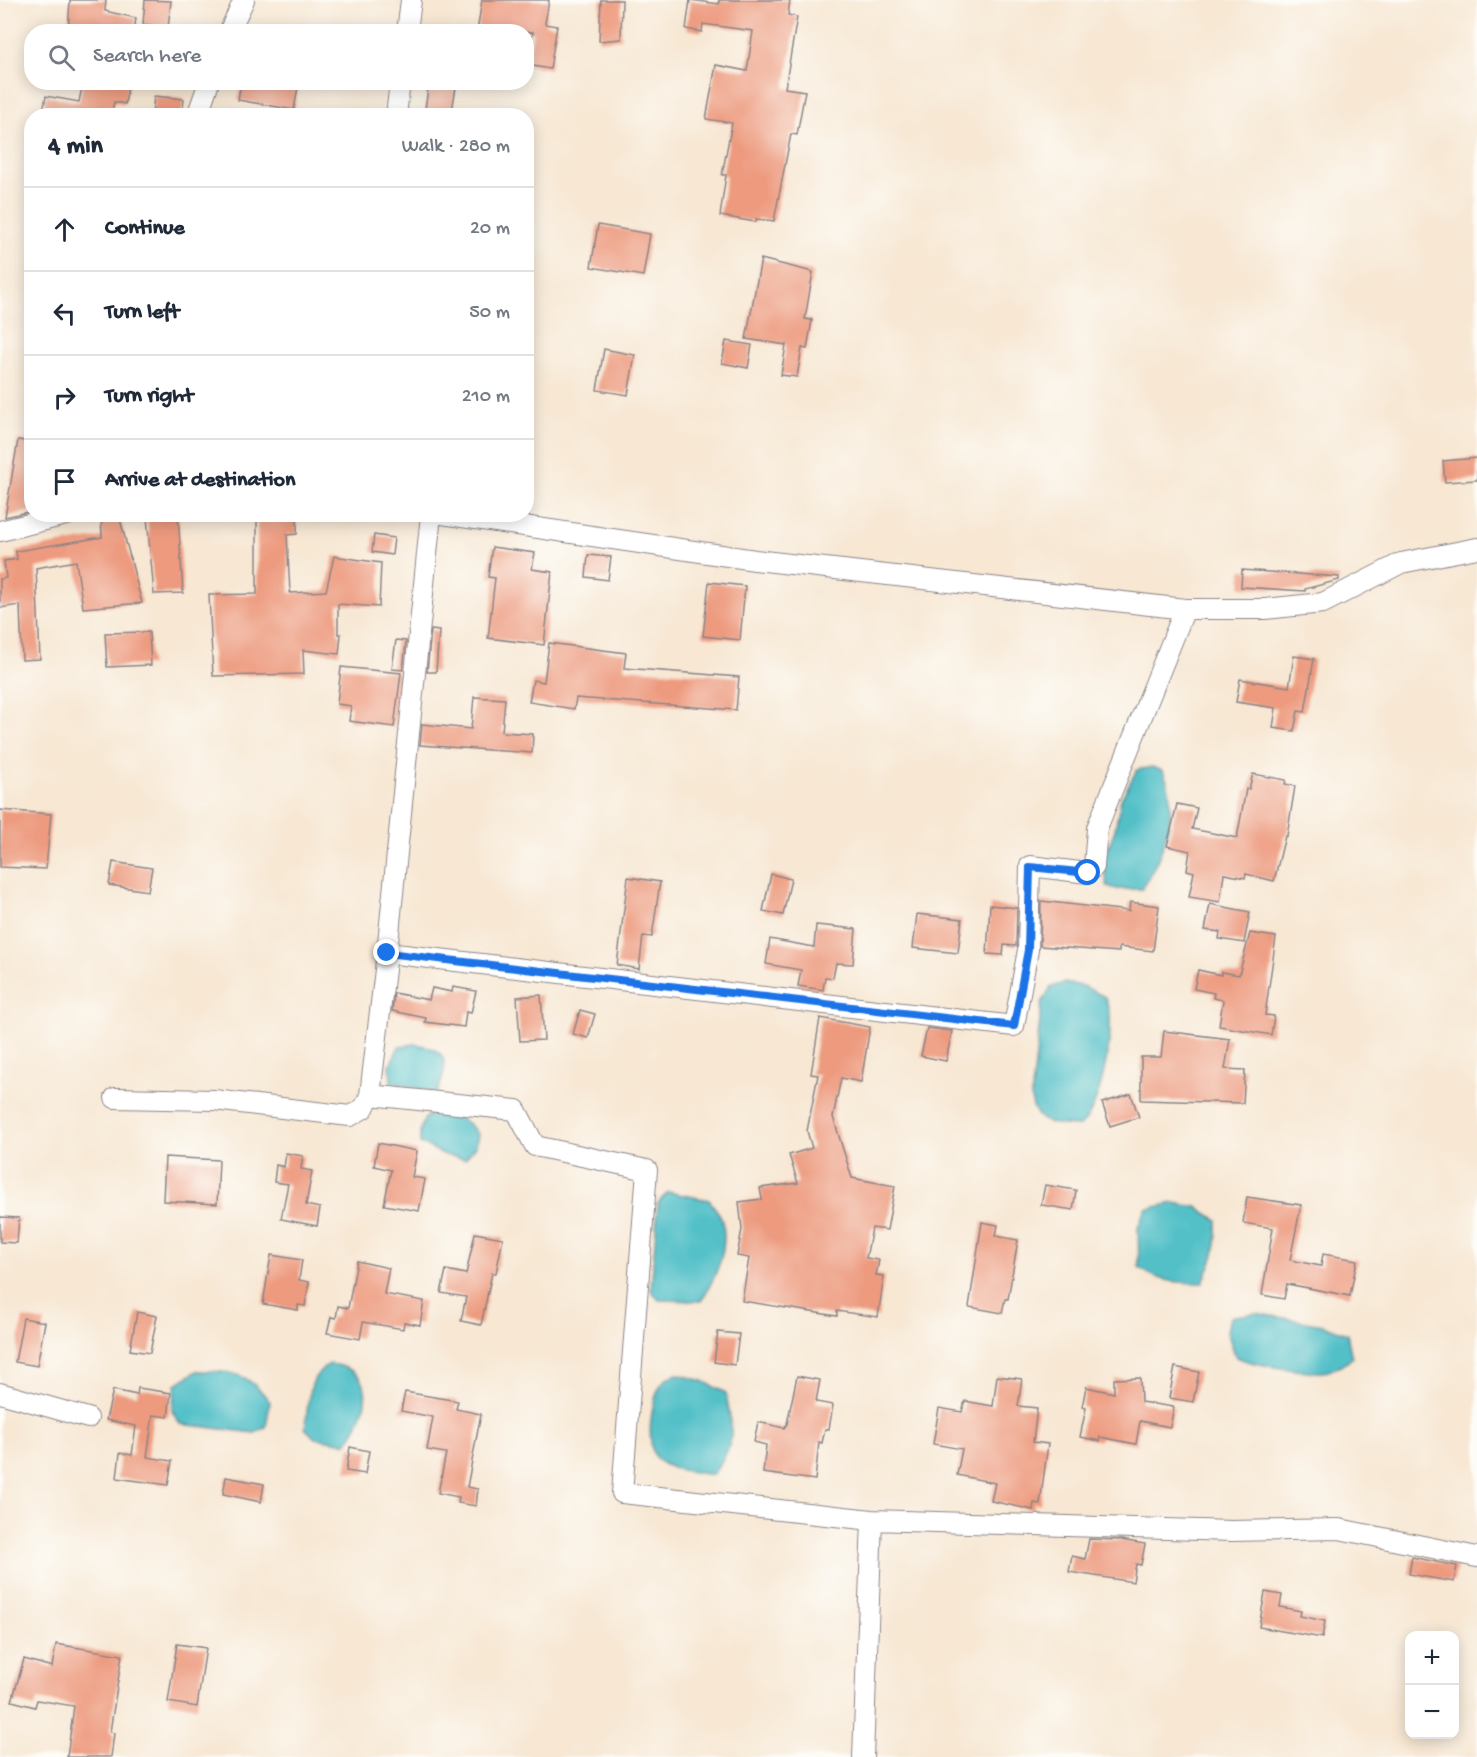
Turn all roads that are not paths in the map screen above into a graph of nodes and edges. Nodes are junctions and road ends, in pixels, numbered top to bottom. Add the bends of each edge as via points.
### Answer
1 (244, 0) edge
2 (411, 0) edge
3 (233, 24) edge
4 (408, 24) edge
5 (206, 90) edge
6 (399, 90) edge
7 (200, 108) edge
8 (397, 108) edge
9 (37, 522) edge
10 (430, 522) edge
11 (496, 522) edge
12 (0, 531) edge
13 (1477, 548) edge
14 (1185, 609) junction
15 (387, 953) junction
16 (370, 1095) junction
17 (115, 1098) dead end
18 (0, 1393) edge
19 (88, 1418) dead end
20 (872, 1520) junction
21 (1477, 1557) edge
22 (863, 1757) edge

1 - 3 street
2 - 4 street
5 - 7 street
6 - 8 street
9 - 12 street
10 - 15 street
11 - 14 street via 755,560
13 - 14 street via 1401,563 1323,603 1265,609
14 - 15 street via 1097,828 1094,867 1088,873 1030,867 1028,950 1014,1026
15 - 16 street
16 - 17 street via 364,1108 350,1116 214,1100
16 - 20 street via 516,1110 535,1146 647,1170 622,1493
18 - 19 street
20 - 21 street via 1232,1531 1340,1529
20 - 22 street

